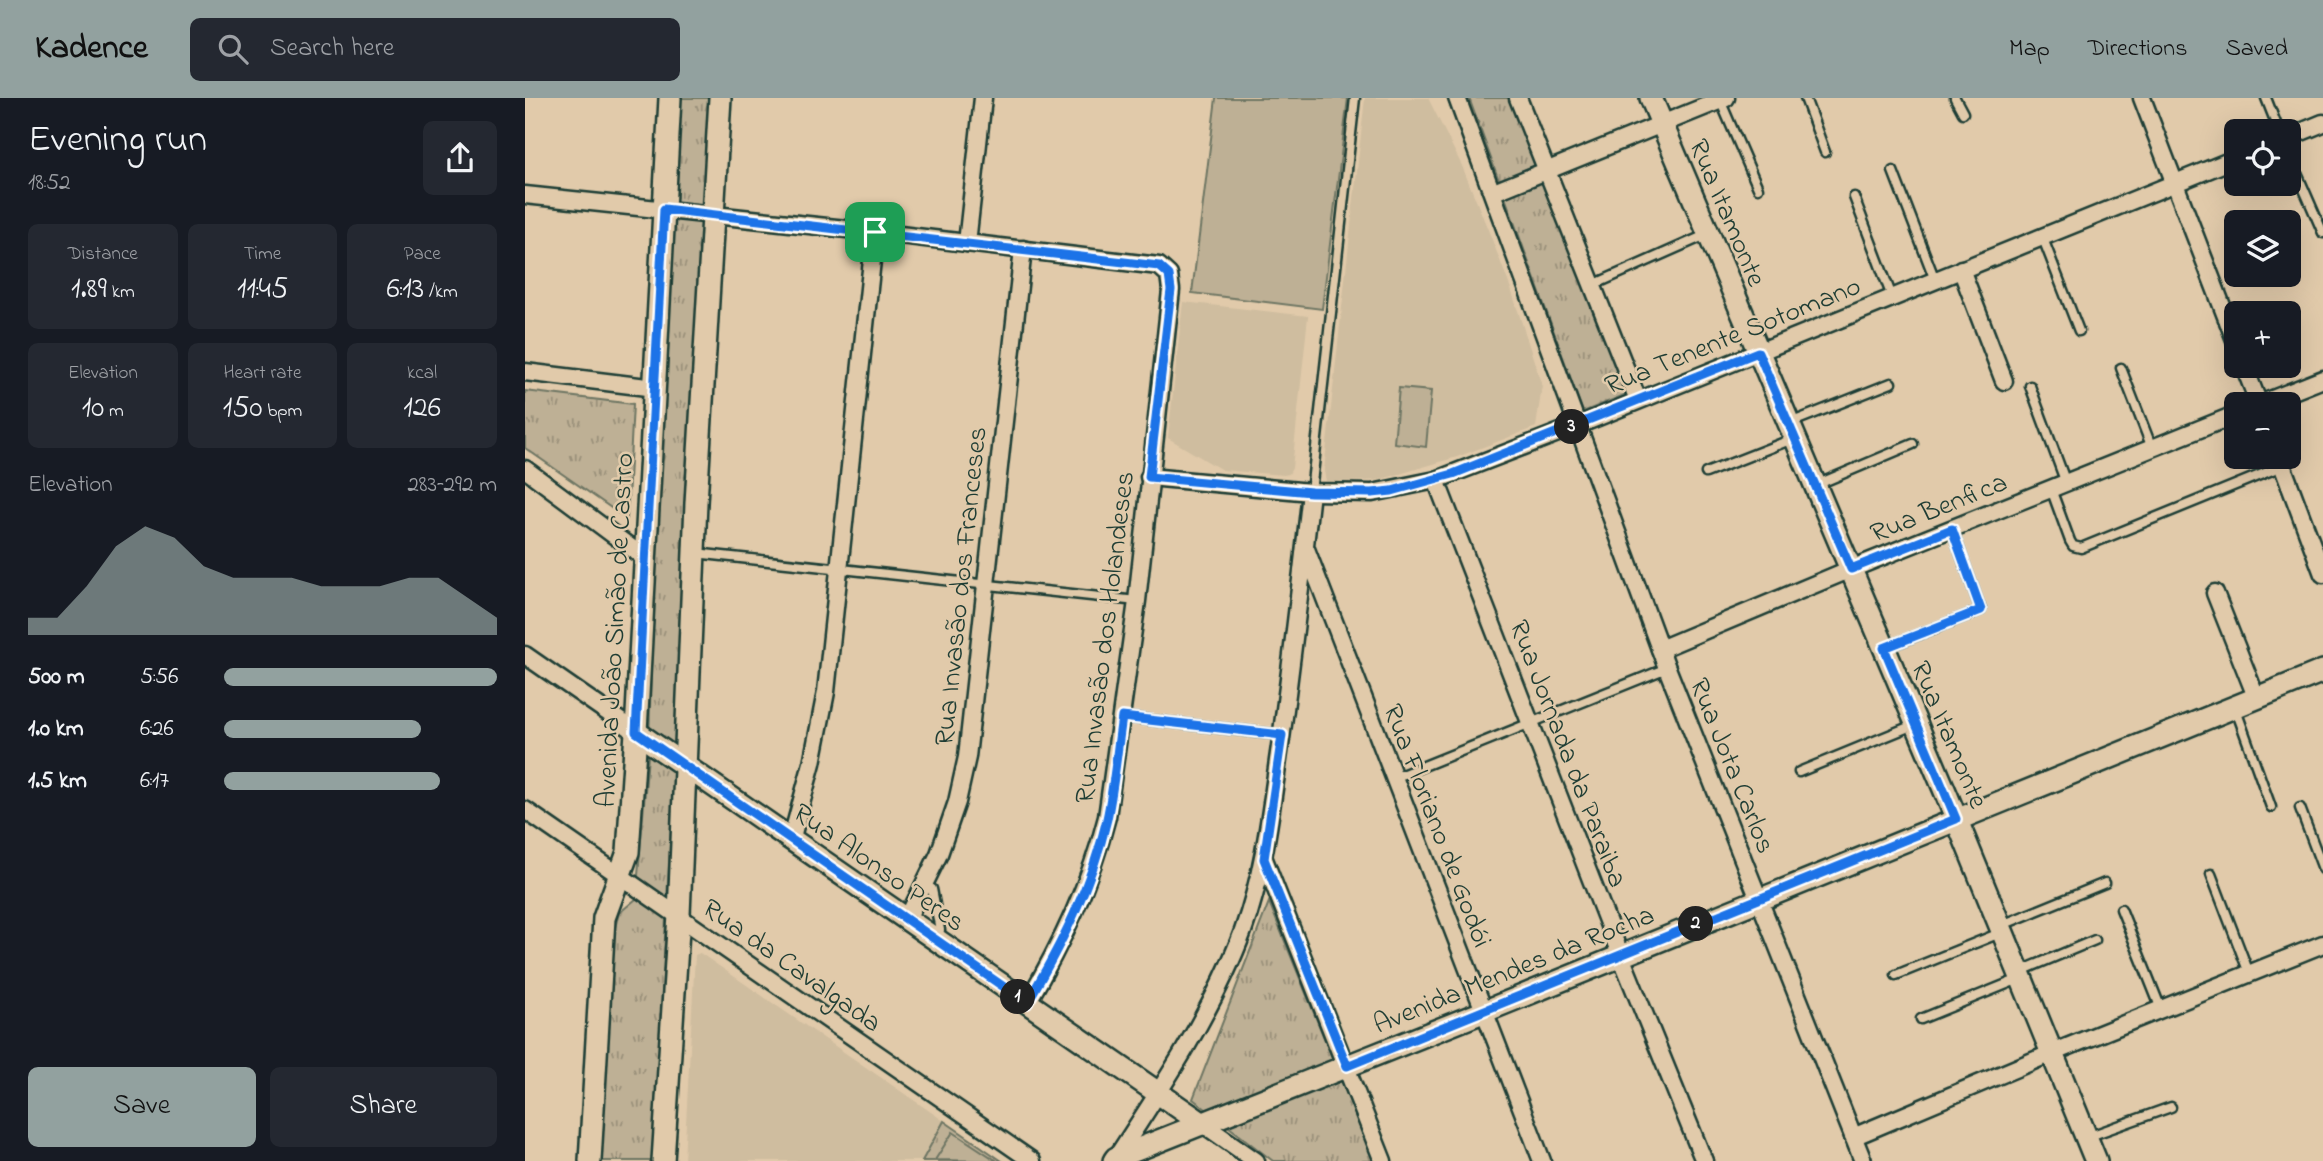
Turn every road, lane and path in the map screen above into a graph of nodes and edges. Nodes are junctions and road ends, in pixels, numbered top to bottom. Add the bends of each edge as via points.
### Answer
1 (670, 98) edge
2 (720, 98) edge
3 (983, 98) edge
4 (1355, 98) edge
5 (1457, 98) edge
6 (1518, 98) edge
7 (1651, 98) edge
8 (1805, 98) edge
9 (1955, 98) edge
10 (2143, 98) edge
11 (2266, 98) edge
12 (1723, 99) edge
13 (1962, 113) dead end
14 (2274, 119) edge
15 (1662, 124) junction
16 (2323, 124) edge
17 (2301, 133) edge
18 (1825, 152) dead end
19 (2224, 163) edge
20 (1548, 170) junction
21 (1893, 172) dead end
22 (2175, 183) junction
23 (2301, 183) edge
24 (1758, 188) dead end
25 (1494, 192) junction
26 (525, 195) edge
27 (1854, 197) dead end
28 (664, 209) junction
29 (713, 215) junction
30 (875, 232) junction
31 (2323, 233) edge
32 (1708, 234) junction
33 (2042, 236) junction
34 (967, 243) junction
35 (1023, 249) junction
36 (1961, 269) junction
37 (1935, 280) junction
38 (1593, 285) junction
39 (1892, 297) junction
40 (2224, 311) edge
41 (2079, 331) dead end
42 (1758, 352) junction
43 (2121, 368) dead end
44 (525, 372) edge
45 (2323, 379) edge
46 (2004, 381) dead end
47 (1891, 383) dead end
48 (2030, 386) dead end
49 (655, 388) junction
50 (2290, 392) edge
51 (1638, 400) junction
52 (2224, 419) edge
53 (1576, 426) junction
54 (1793, 430) junction
55 (1913, 444) dead end
56 (2152, 448) junction
57 (525, 469) edge
58 (2265, 469) edge
59 (2284, 469) edge
60 (1706, 473) dead end
61 (1149, 477) junction
62 (1436, 480) junction
63 (1815, 485) junction
64 (2058, 486) junction
65 (1311, 492) junction
66 (1952, 529) junction
67 (1305, 545) junction
68 (694, 553) junction
69 (646, 559) junction
70 (840, 567) junction
71 (1851, 569) junction
72 (2323, 574) edge
73 (985, 584) junction
74 (2215, 593) dead end
75 (1137, 601) junction
76 (1884, 648) junction
77 (1660, 649) junction
78 (525, 655) edge
79 (1667, 668) junction
80 (2323, 671) edge
81 (2257, 698) junction
82 (2235, 707) junction
83 (1122, 717) junction
84 (1530, 724) junction
85 (1916, 724) junction
86 (636, 732) junction
87 (1282, 735) junction
88 (683, 765) junction
89 (1800, 772) dead end
90 (1393, 779) junction
91 (2271, 807) dead end
92 (2300, 808) dead end
93 (525, 810) edge
94 (1956, 819) junction
95 (792, 837) junction
96 (1264, 859) junction
97 (2323, 869) edge
98 (619, 874) junction
99 (2211, 874) dead end
100 (2105, 883) dead end
101 (924, 884) junction
102 (1759, 899) junction
103 (2121, 909) dead end
104 (679, 915) junction
105 (907, 919) junction
106 (2001, 929) junction
107 (936, 940) junction
108 (2095, 940) dead end
109 (2323, 944) edge
110 (1620, 954) junction
111 (2249, 973) junction
112 (1896, 975) dead end
113 (2020, 975) junction
114 (1027, 1003) junction
115 (2161, 1009) junction
116 (1483, 1012) junction
117 (1921, 1019) dead end
118 (2052, 1053) junction
119 (1347, 1066) junction
120 (1160, 1092) junction
121 (2171, 1107) dead end
122 (1203, 1124) junction
123 (1853, 1137) junction
124 (2087, 1137) junction
125 (1115, 1159) edge
126 (590, 1161) edge
127 (663, 1161) edge
128 (1032, 1161) edge
129 (1256, 1161) edge
130 (1383, 1161) edge
131 (1542, 1161) edge
132 (1704, 1161) edge
133 (1863, 1161) edge
134 (2096, 1161) edge

1 - 28 street, Avenida João Simão de Castro
2 - 29 street
3 - 34 street
4 - 65 lane
5 - 25 street, Rua Jota Carlos
6 - 20 street
7 - 15 street, Rua Itamonte
8 - 18 lane
9 - 13 lane
10 - 22 street
11 - 14 lane
12 - 15 street
12 - 24 lane
15 - 20 street
15 - 32 street, Rua Itamonte
16 - 17 street
19 - 22 street, Rua Tenente Sotomano
20 - 25 street
20 - 38 street
21 - 37 lane
22 - 33 street, Rua Tenente Sotomano
22 - 40 street
23 - 31 lane
25 - 53 street, Rua Jota Carlos
26 - 28 street
27 - 39 lane
28 - 29 street
28 - 49 street, Avenida João Simão de Castro
29 - 30 street
29 - 68 street
30 - 34 street
30 - 70 street
32 - 38 lane
32 - 42 street, Rua Itamonte
33 - 36 street, Rua Tenente Sotomano
33 - 41 lane
34 - 35 street
35 - 61 street, Rua Invasão dos Holandeses via 1159,266 1169,275
35 - 73 street, Rua Invasão dos Franceses
36 - 37 street, Rua Tenente Sotomano
36 - 46 street
37 - 39 street, Rua Tenente Sotomano
38 - 51 street
39 - 42 street, Rua Tenente Sotomano
42 - 51 street, Rua Tenente Sotomano
42 - 54 street, Rua Itamonte
43 - 56 lane
44 - 49 street
45 - 50 street
47 - 54 lane
48 - 64 lane
49 - 69 street, Avenida João Simão de Castro
51 - 53 street, Rua Tenente Sotomano
52 - 56 street, Rua Benfica
53 - 62 street, Rua Tenente Sotomano
53 - 77 street, Rua Jota Carlos
54 - 60 lane
54 - 63 street, Rua Itamonte
55 - 63 lane
56 - 64 street, Rua Benfica
57 - 69 street
58 - 64 lane via 2081,548 2070,541
59 - 72 street
61 - 65 street, Rua Tenente Sotomano
61 - 75 street, Rua Invasão dos Holandeses
62 - 65 street, Rua Tenente Sotomano via 1372,493
62 - 84 street, Rua Jornada da Paraiba
63 - 71 street, Rua Itamonte
64 - 66 street, Rua Benfica
65 - 67 street
66 - 71 street, Rua Benfica
66 - 76 lane via 1981,610
67 - 87 street
67 - 90 street, Rua Floriano de Godói
68 - 70 lane
68 - 88 street
69 - 86 street, Avenida João Simão de Castro
70 - 73 lane
70 - 95 street via 826,692
71 - 76 street, Rua Itamonte
71 - 77 street, Rua Benfica
73 - 75 lane
73 - 101 street, Rua Invasão dos Franceses via 967,757 957,802
74 - 81 street
75 - 83 street, Rua Invasão dos Holandeses
76 - 85 street, Rua Itamonte
77 - 79 street, Rua Jota Carlos
78 - 86 street, Rua Alonso Peres
79 - 84 lane
79 - 102 street, Rua Jota Carlos
80 - 81 street, Avenida Mendes da Rocha
81 - 82 street, Avenida Mendes da Rocha
82 - 91 lane
82 - 94 street, Avenida Mendes da Rocha
83 - 87 lane
83 - 114 street, Rua Invasão dos Holandeses via 1098,852 1060,946
84 - 90 lane
84 - 110 street, Rua Jornada da Paraiba
85 - 89 lane
85 - 94 street, Rua Itamonte
86 - 88 street, Rua Alonso Peres
86 - 98 street, Avenida João Simão de Castro via 628,852
87 - 96 street
88 - 95 street, Rua Alonso Peres
88 - 104 street
90 - 116 street, Rua Floriano de Godói
92 - 97 lane
93 - 98 street, Rua da Cavalgada
94 - 102 street, Avenida Mendes da Rocha
94 - 106 street, Rua Itamonte
95 - 105 street, Rua Alonso Peres
96 - 119 street
96 - 120 street via 1227,966
98 - 104 street, Rua da Cavalgada
98 - 126 street, Avenida João Simão de Castro via 604,918
99 - 111 lane
100 - 106 lane
101 - 105 street, Rua Invasão dos Franceses
101 - 107 lane via 932,889 940,930
102 - 110 street, Avenida Mendes da Rocha
102 - 123 street, Rua Jota Carlos
103 - 115 lane
104 - 127 street
104 - 128 street, Rua da Cavalgada
105 - 107 street, Rua Alonso Peres
106 - 112 lane
106 - 113 street, Rua Itamonte
107 - 114 street, Rua Alonso Peres
108 - 113 lane
109 - 111 street
110 - 116 street, Avenida Mendes da Rocha
110 - 132 street, Rua Jornada da Paraiba
111 - 115 street
113 - 117 lane
113 - 118 street, Rua Itamonte
114 - 120 street, Rua Alonso Peres
115 - 118 street
116 - 119 street, Avenida Mendes da Rocha
116 - 131 street, Rua Floriano de Godói
118 - 123 street
118 - 124 street, Rua Itamonte
119 - 122 street, Avenida Mendes da Rocha
119 - 130 street
120 - 122 street, Rua Alonso Peres
120 - 125 street
121 - 124 lane
122 - 125 street, Avenida Mendes da Rocha
122 - 129 street
123 - 133 street, Rua Jota Carlos
124 - 134 street, Rua Itamonte

